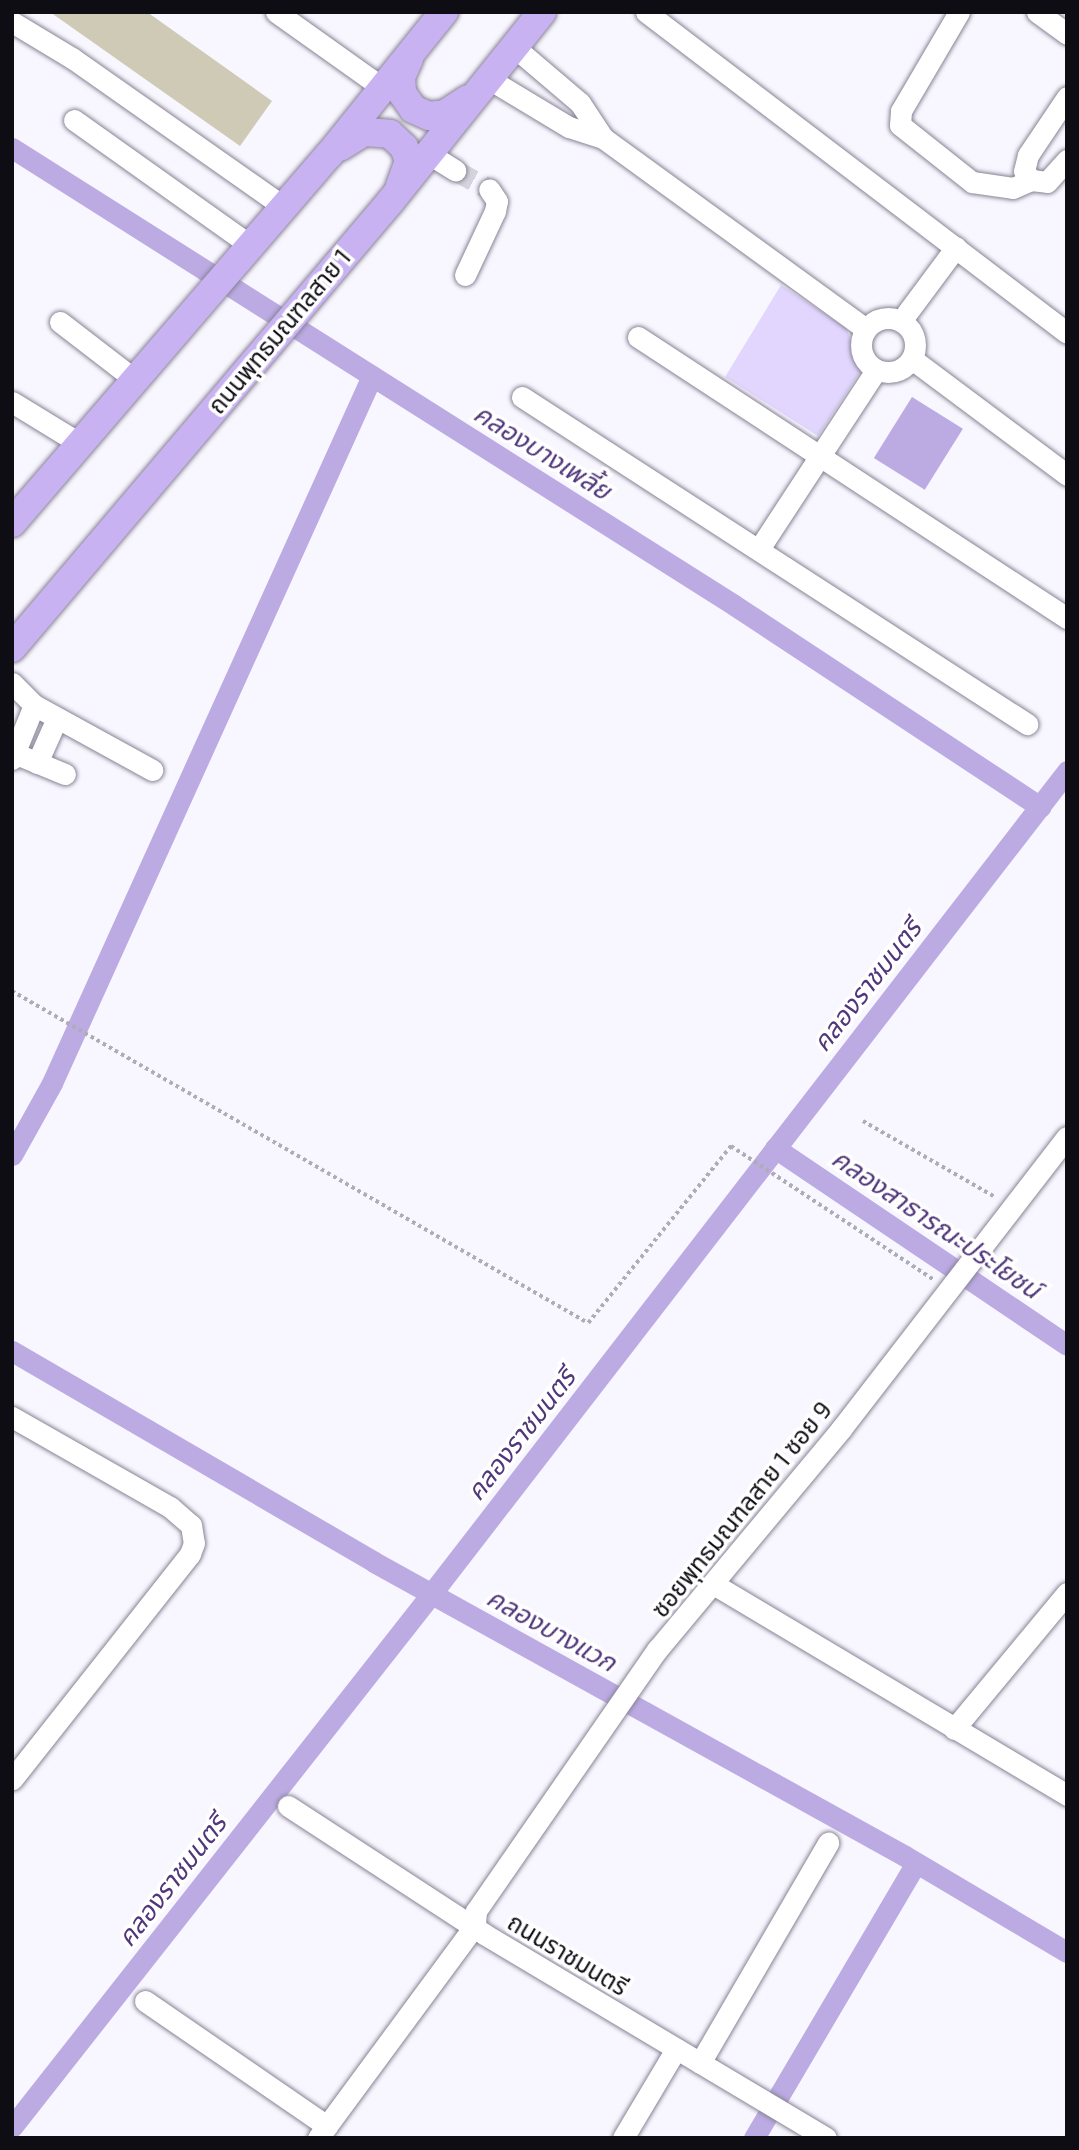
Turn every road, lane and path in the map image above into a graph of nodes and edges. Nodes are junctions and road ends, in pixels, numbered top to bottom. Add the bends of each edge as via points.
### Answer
1 (276, 12) edge
2 (444, 12) edge
3 (542, 12) edge
4 (646, 12) edge
5 (959, 12) edge
6 (1037, 12) edge
7 (12, 22) edge
8 (56, 31) dead end
9 (1067, 34) edge
10 (422, 40) junction
11 (513, 47) junction
12 (484, 85) junction
13 (383, 88) junction
14 (1067, 97) edge
15 (74, 120) dead end
16 (603, 138) junction
17 (429, 154) junction
18 (329, 155) junction
19 (1067, 160) edge
20 (455, 170) tunnel mouth
21 (1031, 180) junction
22 (489, 189) dead end
23 (390, 202) junction
24 (287, 203) junction
25 (251, 246) junction
26 (956, 247) junction
27 (465, 275) dead end
28 (901, 321) junction
29 (60, 322) dead end
30 (866, 329) junction
31 (1067, 333) edge
32 (638, 337) dead end
33 (912, 359) junction
34 (876, 370) junction
35 (134, 379) junction
36 (522, 397) dead end
37 (12, 402) edge
38 (79, 443) junction
39 (819, 457) junction
40 (1067, 475) edge
41 (12, 523) edge
42 (759, 550) junction
43 (1067, 618) edge
44 (12, 648) edge
45 (12, 683) edge
46 (34, 705) junction
47 (57, 718) junction
48 (1027, 724) dead end
49 (13, 756) edge
50 (37, 763) junction
51 (152, 770) dead end
52 (65, 775) dead end
53 (12, 991) edge
54 (863, 1121) dead end
55 (1067, 1137) edge
56 (1012, 1208) junction
57 (948, 1289) junction
58 (12, 1417) edge
59 (715, 1585) junction
60 (1067, 1593) edge
61 (954, 1729) junction
62 (12, 1779) edge
63 (1067, 1795) edge
64 (288, 1806) dead end
65 (828, 1843) dead end
66 (475, 1925) junction
67 (145, 2001) dead end
68 (676, 2049) junction
69 (700, 2063) junction
70 (323, 2132) edge
71 (623, 2138) edge
72 (826, 2138) edge

1 - 13 street
2 - 10 main road
3 - 11 main road, ถนนพุทธมณฑลสาย 1
4 - 26 street
5 - 21 street via 901,111 900,125 972,181 1013,188
6 - 9 street
7 - 24 street
8 - 24 street
10 - 12 main road via 401,77 402,93 413,109 429,116 445,114
10 - 13 main road
11 - 12 main road, ถนนพุทธมณฑลสาย 1
11 - 16 street via 580,103
12 - 16 street via 569,127
12 - 17 main road, ถนนพุทธมณฑลสาย 1
13 - 18 main road
14 - 21 street via 1028,155 1024,172
15 - 25 street
16 - 30 street
17 - 20 street
17 - 23 main road, ถนนพุทธมณฑลสาย 1
18 - 23 main road via 364,131 384,132 400,141 409,161 408,172
18 - 24 main road
19 - 21 street via 1047,182
22 - 27 street via 496,201 495,211
23 - 44 main road, ถนนพุทธมณฑลสาย 1
24 - 25 main road
25 - 35 main road
26 - 28 street
26 - 31 street
28 - 30 street via 883,318
28 - 33 street via 915,338
29 - 35 street
30 - 34 street via 863,356
32 - 39 street
33 - 34 street via 896,372
33 - 40 street
34 - 39 street
35 - 38 main road
36 - 42 street
37 - 38 street
38 - 41 main road
39 - 42 street
39 - 43 street
42 - 48 street
45 - 46 street
46 - 47 street
46 - 49 street
47 - 50 street
47 - 51 street
49 - 50 street
50 - 52 street
53 - 57 path via 588,1323 732,1146
54 - 56 path
55 - 56 street, ซอยพุทธมณฑลสาย 1 ซอย 9
56 - 57 street, ซอยพุทธมณฑลสาย 1 ซอย 9
57 - 59 street, ซอยพุทธมณฑลสาย 1 ซอย 9
58 - 62 street via 170,1507 191,1525 194,1543 190,1554
59 - 61 street
59 - 66 street, ซอยพุทธมณฑลสาย 1 ซอย 9 via 657,1650 476,1911
60 - 61 street
61 - 63 street
64 - 66 street, ถนนราชมนตรี
65 - 69 street
66 - 68 street, ถนนราชมนตรี
66 - 70 street, ซอยพุทธมณฑลสาย 1 ซอย 9
67 - 70 street
68 - 69 street, ถนนราชมนตรี
68 - 71 street
69 - 72 street, ถนนราชมนตรี

